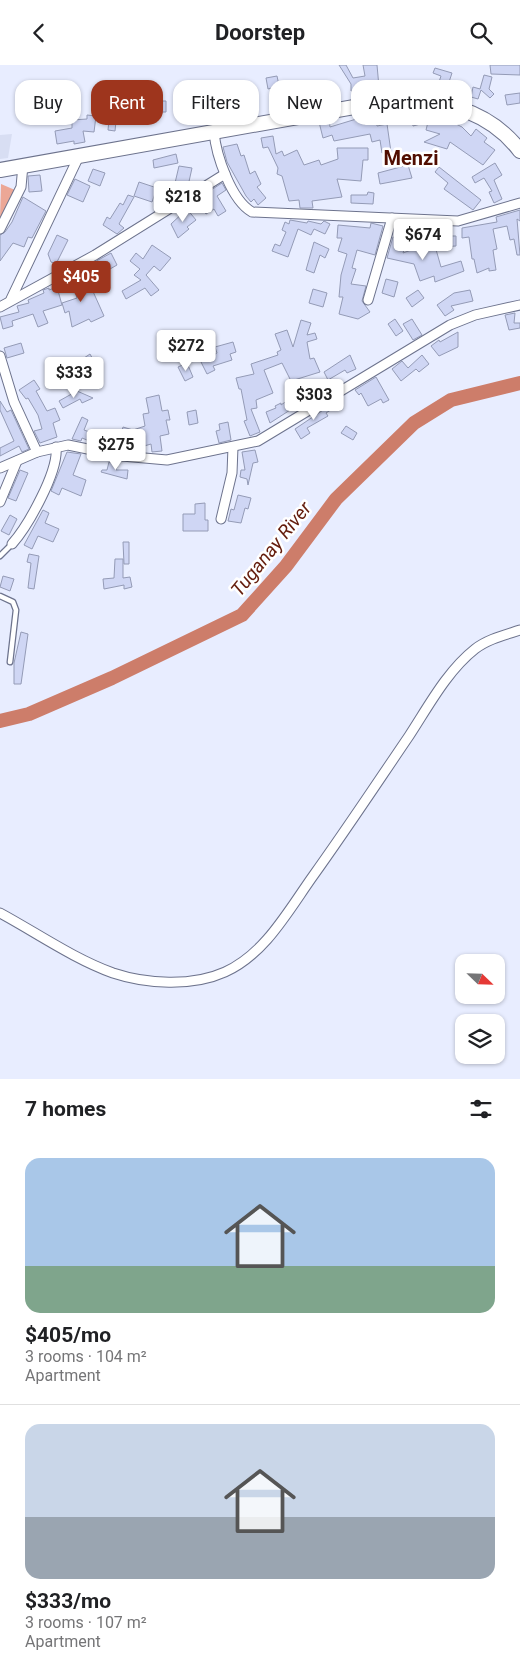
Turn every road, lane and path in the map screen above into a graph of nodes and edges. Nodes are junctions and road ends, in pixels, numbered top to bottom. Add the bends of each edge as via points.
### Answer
1 (214, 132) junction
2 (520, 151) edge
3 (79, 156) junction
4 (24, 165) junction
5 (0, 170) edge
6 (225, 174) junction
7 (520, 203) edge
8 (392, 218) junction
9 (0, 229) edge
10 (11, 300) junction
11 (368, 300) dead end
12 (520, 305) edge
13 (0, 307) edge
14 (0, 356) edge
15 (56, 447) junction
16 (233, 447) junction
17 (37, 452) junction
18 (17, 461) junction
19 (0, 468) edge
20 (0, 502) edge
21 (221, 519) dead end
22 (12, 544) joint
23 (0, 556) edge
24 (0, 596) edge
25 (520, 630) edge
26 (10, 662) dead end
27 (0, 913) edge

1 - 2 main road via 399,99 425,99 460,107 480,116
1 - 3 main road
1 - 6 street
3 - 4 main road
3 - 10 street
4 - 5 main road
4 - 9 street via 21,187
6 - 8 street via 244,208 252,212
6 - 10 street via 95,255
7 - 8 street via 458,221
8 - 11 street
10 - 13 street
12 - 16 street via 475,315 450,325 269,435
14 - 17 street via 14,402
15 - 16 street via 68,445 149,460 167,460
15 - 17 street
15 - 22 street via 48,480 24,528
16 - 21 street via 232,473
17 - 18 street
18 - 19 street
18 - 20 street
22 - 23 lane
24 - 26 lane via 13,602 16,610
25 - 27 street via 491,640 475,649 461,663 265,943 224,973 190,981 155,981 113,973

